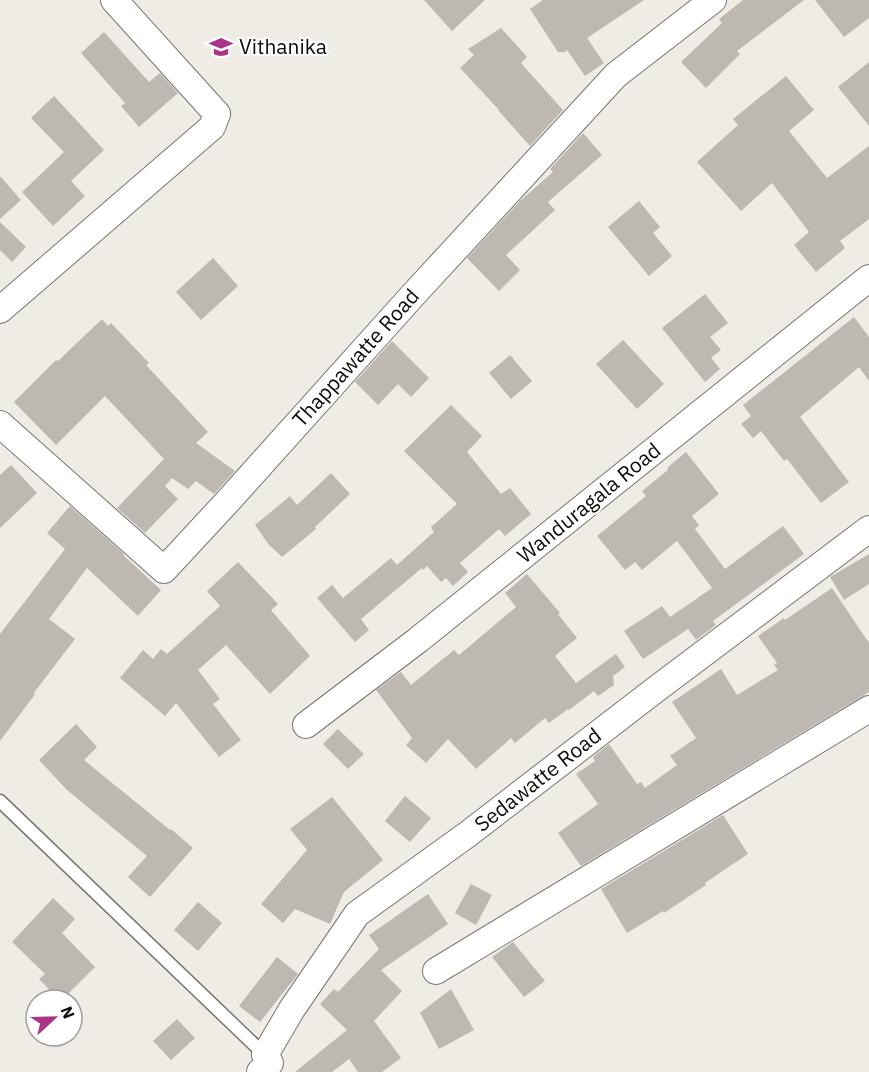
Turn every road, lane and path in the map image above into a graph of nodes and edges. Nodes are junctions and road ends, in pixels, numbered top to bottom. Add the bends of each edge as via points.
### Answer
1 (114, 0) edge
2 (712, 0) edge
3 (869, 278) edge
4 (0, 310) edge
5 (0, 424) edge
6 (869, 530) edge
7 (869, 709) edge
8 (306, 725) dead end
9 (0, 801) edge
10 (436, 971) dead end
11 (268, 1066) edge

1 - 4 street via 217,114 212,127
2 - 5 street, Thappawatte Road via 616,75 164,570
3 - 8 street, Wanduragala Road via 418,640
6 - 11 street, Sedawatte Road via 357,914 292,1009
7 - 10 street
9 - 11 lane

